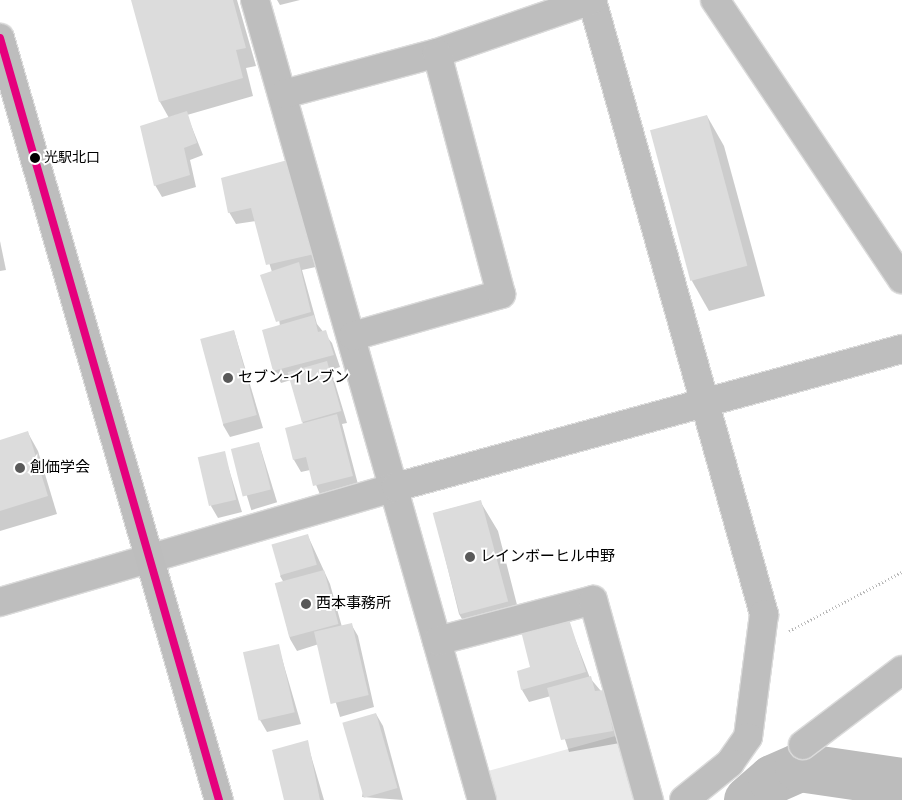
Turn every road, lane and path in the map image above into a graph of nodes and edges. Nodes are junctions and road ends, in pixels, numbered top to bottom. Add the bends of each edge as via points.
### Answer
1 (255, 0) edge
2 (592, 0) edge
3 (715, 0) edge
4 (0, 38) edge
5 (437, 53) junction
6 (284, 94) junction
7 (902, 279) edge
8 (353, 336) junction
9 (902, 349) edge
10 (706, 404) junction
11 (396, 487) junction
12 (146, 558) junction
13 (902, 572) edge
14 (0, 602) edge
15 (784, 634) dead end
16 (437, 641) junction
17 (902, 670) edge
18 (803, 745) dead end
19 (219, 800) edge
20 (482, 800) edge
21 (649, 800) edge
22 (684, 800) edge

1 - 6 street
2 - 5 street
2 - 10 street
3 - 7 street
4 - 12 main road
5 - 6 street
5 - 8 street via 501,294
6 - 8 street
8 - 11 street
9 - 10 street
10 - 11 street
10 - 22 street via 764,614 748,737 730,763
11 - 12 street
11 - 16 street
12 - 14 street
12 - 19 main road
13 - 15 path
16 - 20 street
16 - 21 street via 593,600
17 - 18 street

